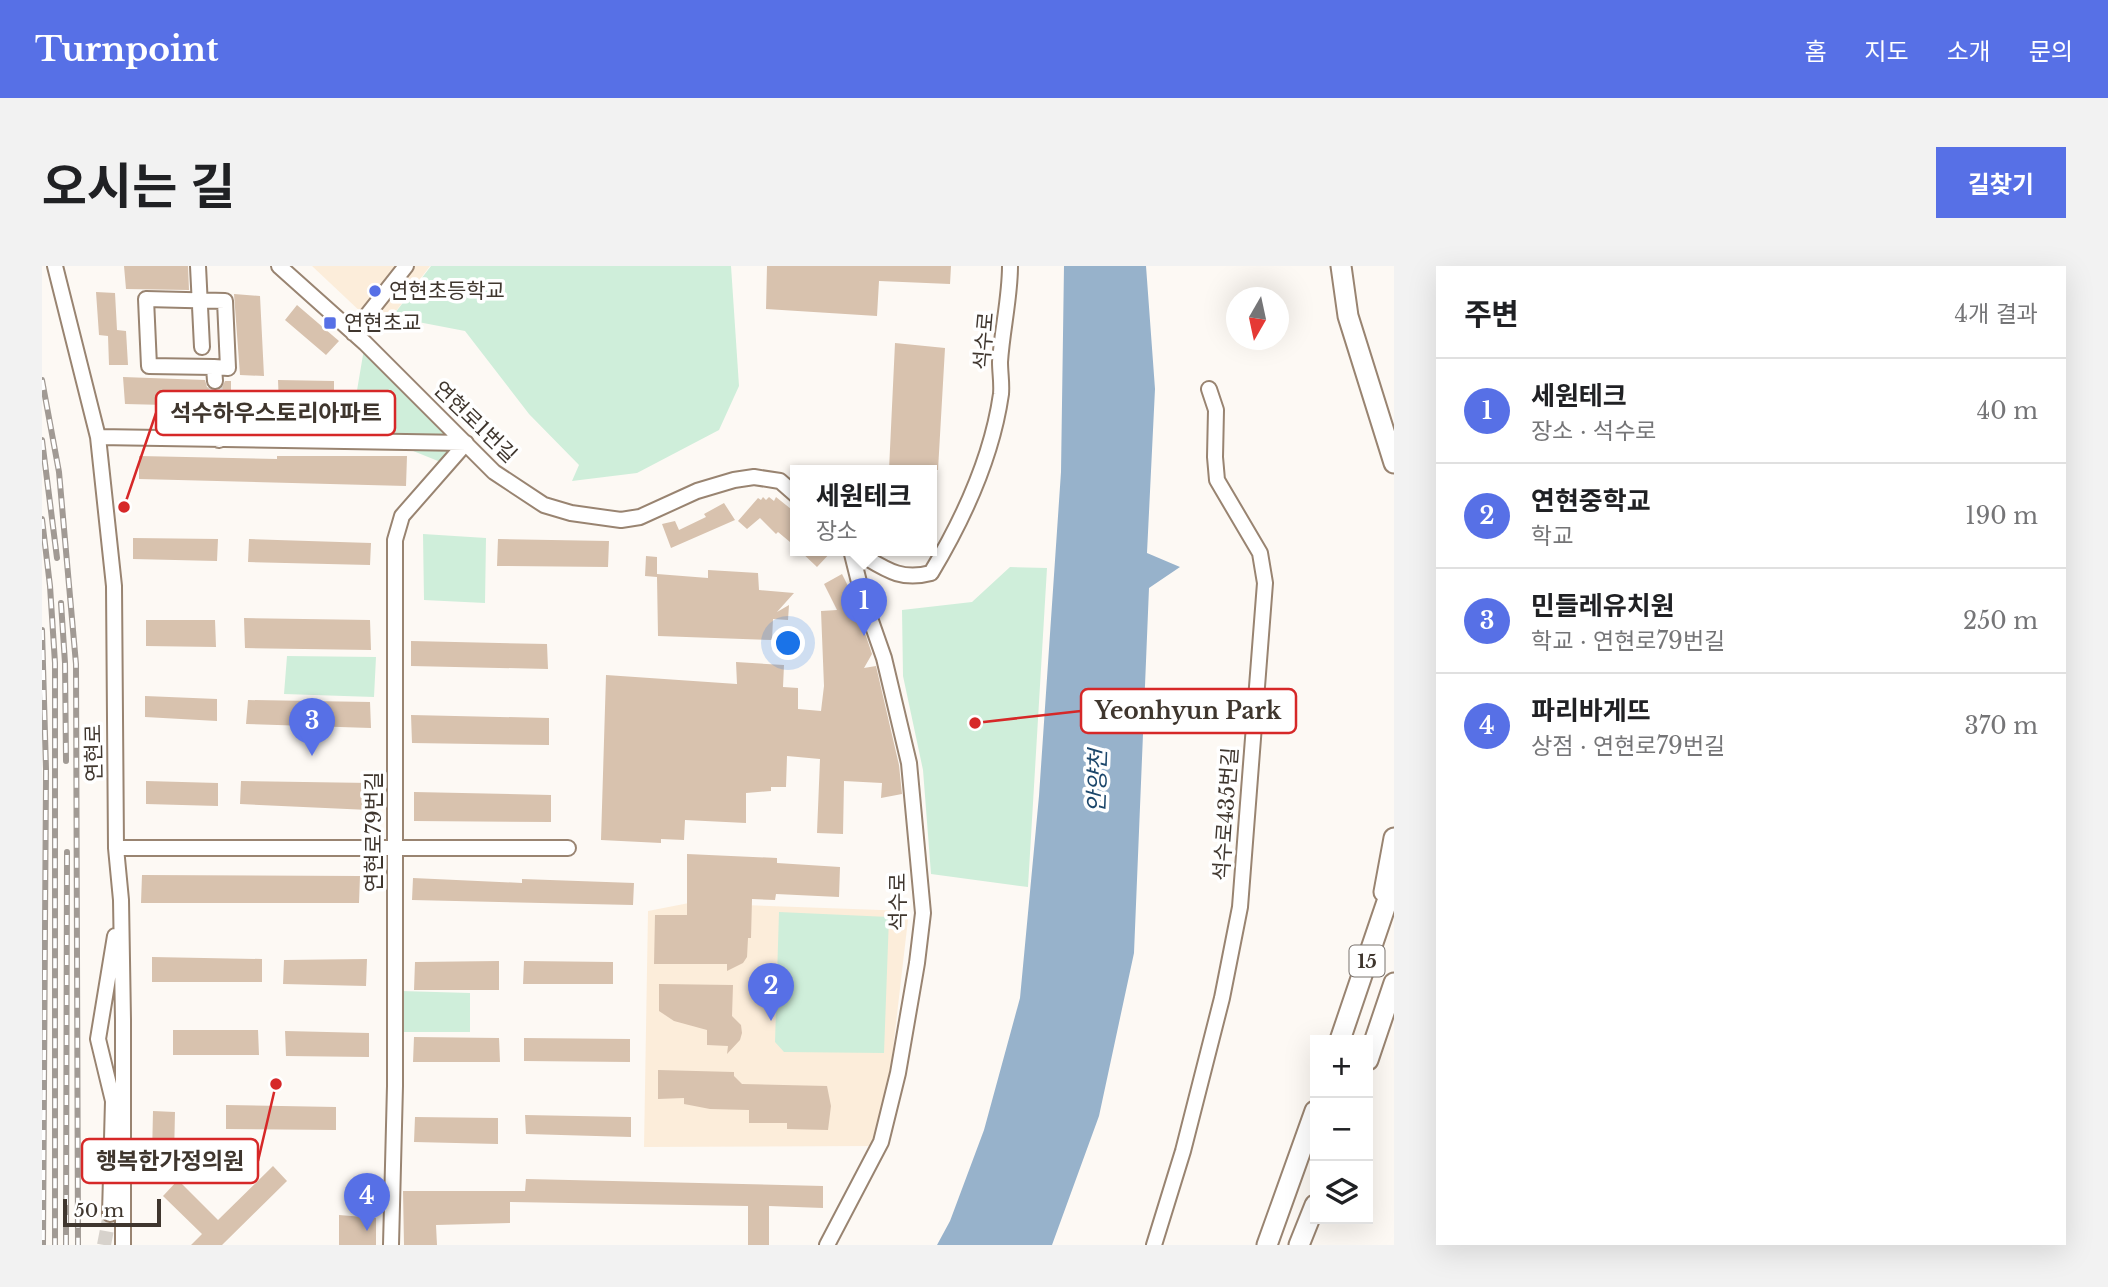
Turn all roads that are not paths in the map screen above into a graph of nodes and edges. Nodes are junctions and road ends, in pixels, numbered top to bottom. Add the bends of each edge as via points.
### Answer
1 (55, 266) edge
2 (198, 266) edge
3 (279, 266) edge
4 (406, 266) edge
5 (1010, 266) edge
6 (1341, 266) edge
7 (200, 300) junction
8 (353, 333) junction
9 (202, 347) dead end
10 (1209, 389) dead end
11 (217, 406) tunnel mouth
12 (97, 437) junction
13 (219, 440) junction
14 (466, 443) junction
15 (1394, 463) edge
16 (790, 490) edge
17 (853, 556) edge
18 (863, 556) edge
19 (1394, 838) edge
20 (116, 848) junction
21 (395, 848) junction
22 (569, 848) dead end
23 (1394, 881) edge
24 (121, 900) junction
25 (1375, 937) junction
26 (1394, 983) edge
27 (123, 1020) junction
28 (101, 1022) junction
29 (1342, 1035) edge
30 (1373, 1045) edge
31 (1310, 1125) edge
32 (110, 1214) tunnel mouth
33 (1310, 1218) edge
34 (123, 1245) edge
35 (391, 1245) edge
36 (827, 1245) edge
37 (1154, 1245) edge
38 (1267, 1245) edge
39 (1299, 1245) edge

1 - 12 street, 연현로
2 - 7 street
3 - 8 street, 연현로1번길
4 - 8 street
5 - 18 street, 석수로 via 1001,391 990,445 947,545 931,573 915,577 900,576
6 - 15 highway via 1348,316
7 - 7 street via 225,301 228,368 215,374 149,366 146,299
7 - 9 street
8 - 14 street, 연현로1번길
10 - 37 street, 석수로435번길 via 1216,410 1217,480 1259,553 1265,583 1240,907 1203,1074
11 - 13 street
12 - 13 street
12 - 20 street, 연현로 via 114,586
13 - 14 street
14 - 16 street, 연현로1번길 via 494,472 544,505 571,513 621,520 640,517 696,491 754,477 780,481
14 - 21 street, 연현로79번길 via 402,516 395,540
17 - 36 street, 석수로 via 909,763 923,913 898,1073 881,1142
19 - 25 highway
20 - 21 street
20 - 24 street, 연현로
21 - 22 street
21 - 35 street, 연현로79번길
23 - 25 highway, 15
24 - 27 street, 연현로
24 - 28 street
25 - 29 highway, 15
26 - 30 highway, 15
27 - 28 street via 117,1014
27 - 34 street, 연현로
28 - 32 street via 100,1054 113,1101
31 - 38 highway
33 - 39 highway

